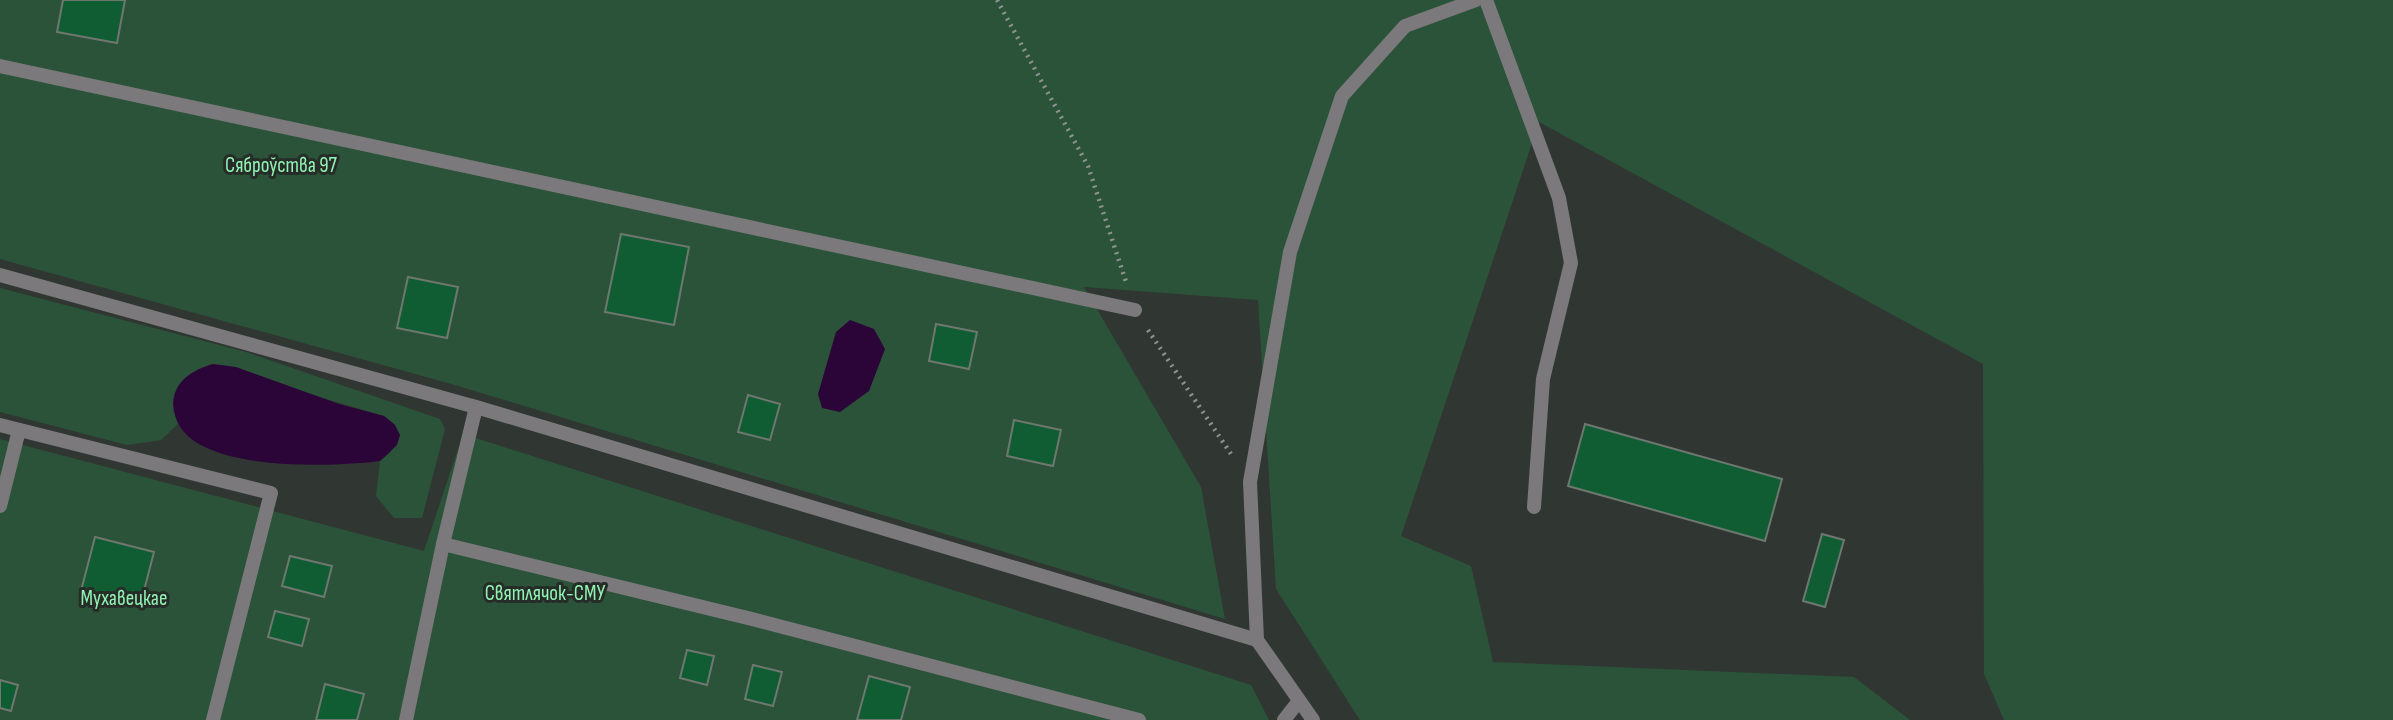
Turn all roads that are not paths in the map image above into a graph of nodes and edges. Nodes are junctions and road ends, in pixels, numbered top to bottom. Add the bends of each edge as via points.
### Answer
1 (1476, 0) edge
2 (1486, 0) edge
3 (0, 65) edge
4 (0, 275) edge
5 (1135, 310) road end
6 (476, 407) junction
7 (0, 425) edge
8 (19, 430) junction
9 (0, 506) edge
10 (1534, 507) dead end
11 (443, 544) junction
12 (1257, 640) junction
13 (1298, 702) junction
14 (213, 720) edge
15 (406, 720) edge
16 (1139, 720) edge
17 (1284, 720) edge
18 (1312, 720) edge

1 - 12 street via 1405,26 1342,96 1290,252 1250,482
2 - 10 street via 1559,198 1571,263 1543,379
3 - 5 street
4 - 6 street
6 - 11 street
6 - 12 street
7 - 8 street
8 - 9 street
8 - 14 street via 271,493
11 - 15 street
11 - 16 street
12 - 13 street
13 - 17 street
13 - 18 street

